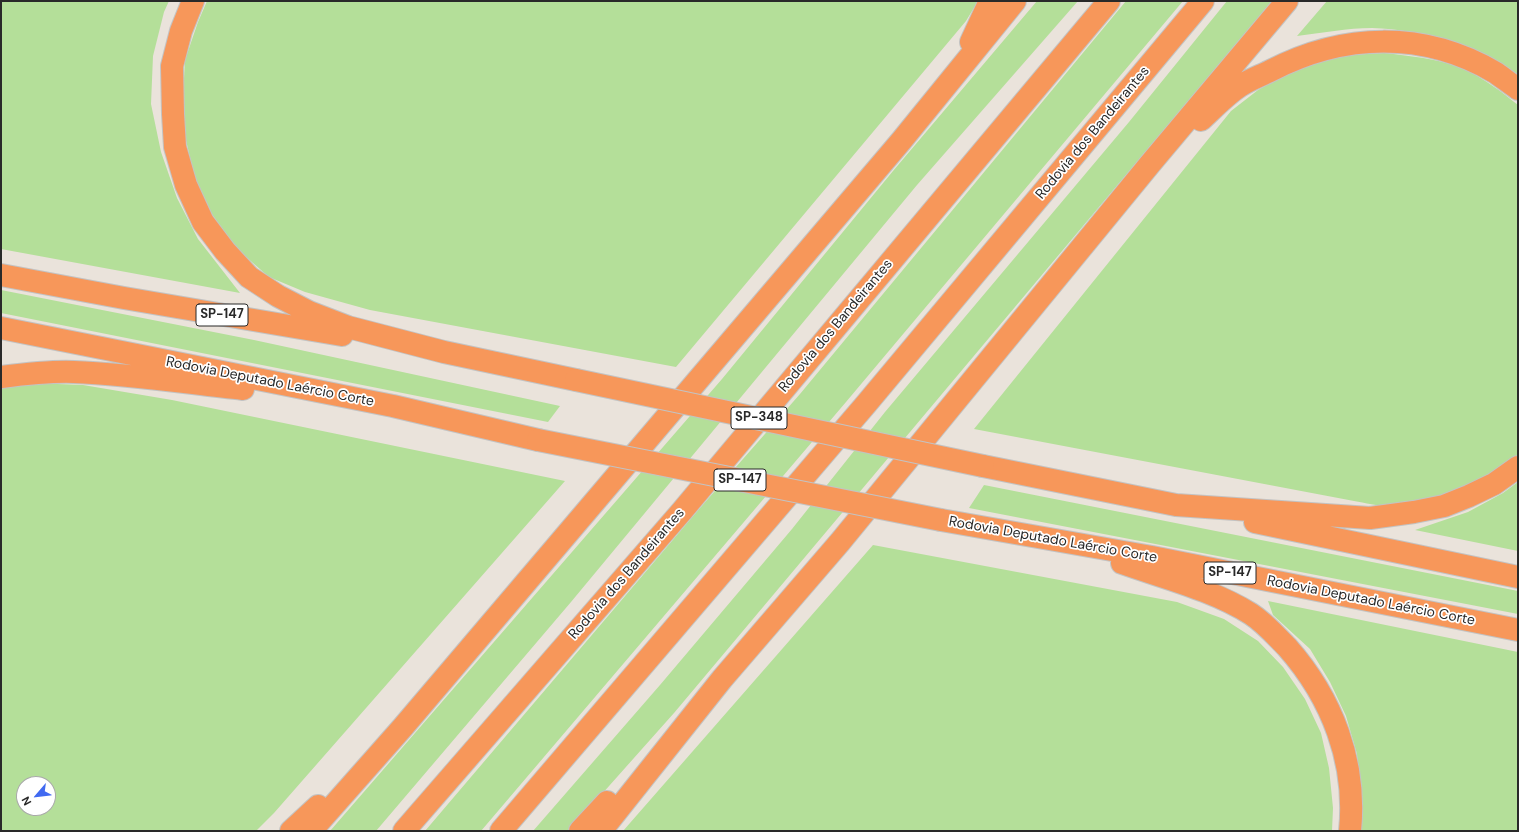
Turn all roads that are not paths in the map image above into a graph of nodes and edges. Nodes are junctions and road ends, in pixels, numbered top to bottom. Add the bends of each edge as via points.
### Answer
1 (193, 1) edge
2 (990, 1) edge
3 (1015, 1) edge
4 (1108, 1) edge
5 (1202, 1) edge
6 (1288, 1) edge
7 (1518, 89) edge
8 (902, 140) junction
9 (1150, 164) junction
10 (1, 275) edge
11 (1, 328) edge
12 (444, 352) junction
13 (1, 377) edge
14 (393, 406) junction
15 (1518, 467) edge
16 (1176, 505) junction
17 (1062, 542) junction
18 (1518, 577) edge
19 (1518, 630) edge
20 (722, 679) junction
21 (403, 727) junction
22 (291, 831) edge
23 (311, 831) edge
24 (404, 831) edge
25 (500, 831) edge
26 (580, 831) edge
27 (601, 831) edge
28 (1350, 831) edge

1 - 12 highway via 172,66 173,114 175,147 186,185 203,222 224,251 249,277 278,296 303,309 348,326
2 - 8 highway via 971,40
3 - 8 highway
4 - 24 highway, Rodovia dos Bandeirantes / SP-348 via 682,511
5 - 25 highway, Rodovia dos Bandeirantes via 857,415
6 - 9 highway
7 - 9 highway via 1496,73 1465,58 1436,49 1406,42 1374,41 1343,44 1313,52 1240,86
8 - 21 highway
9 - 20 highway via 845,536
10 - 12 highway, SP-147
11 - 14 highway, Rodovia Deputado Laércio Corte / SP-147
12 - 16 highway, SP-147, bridge
13 - 14 highway via 73,372 121,375
14 - 17 highway, Rodovia Deputado Laércio Corte / SP-147, bridge via 538,440
15 - 16 highway via 1494,484 1444,506 1370,518
16 - 18 highway, SP-147
17 - 19 highway, Rodovia Deputado Laércio Corte / SP-147
17 - 28 highway via 1220,597 1252,615 1274,634 1301,664 1321,693 1335,723 1345,756 1351,792
20 - 26 highway
20 - 27 highway
21 - 22 highway
21 - 23 highway

